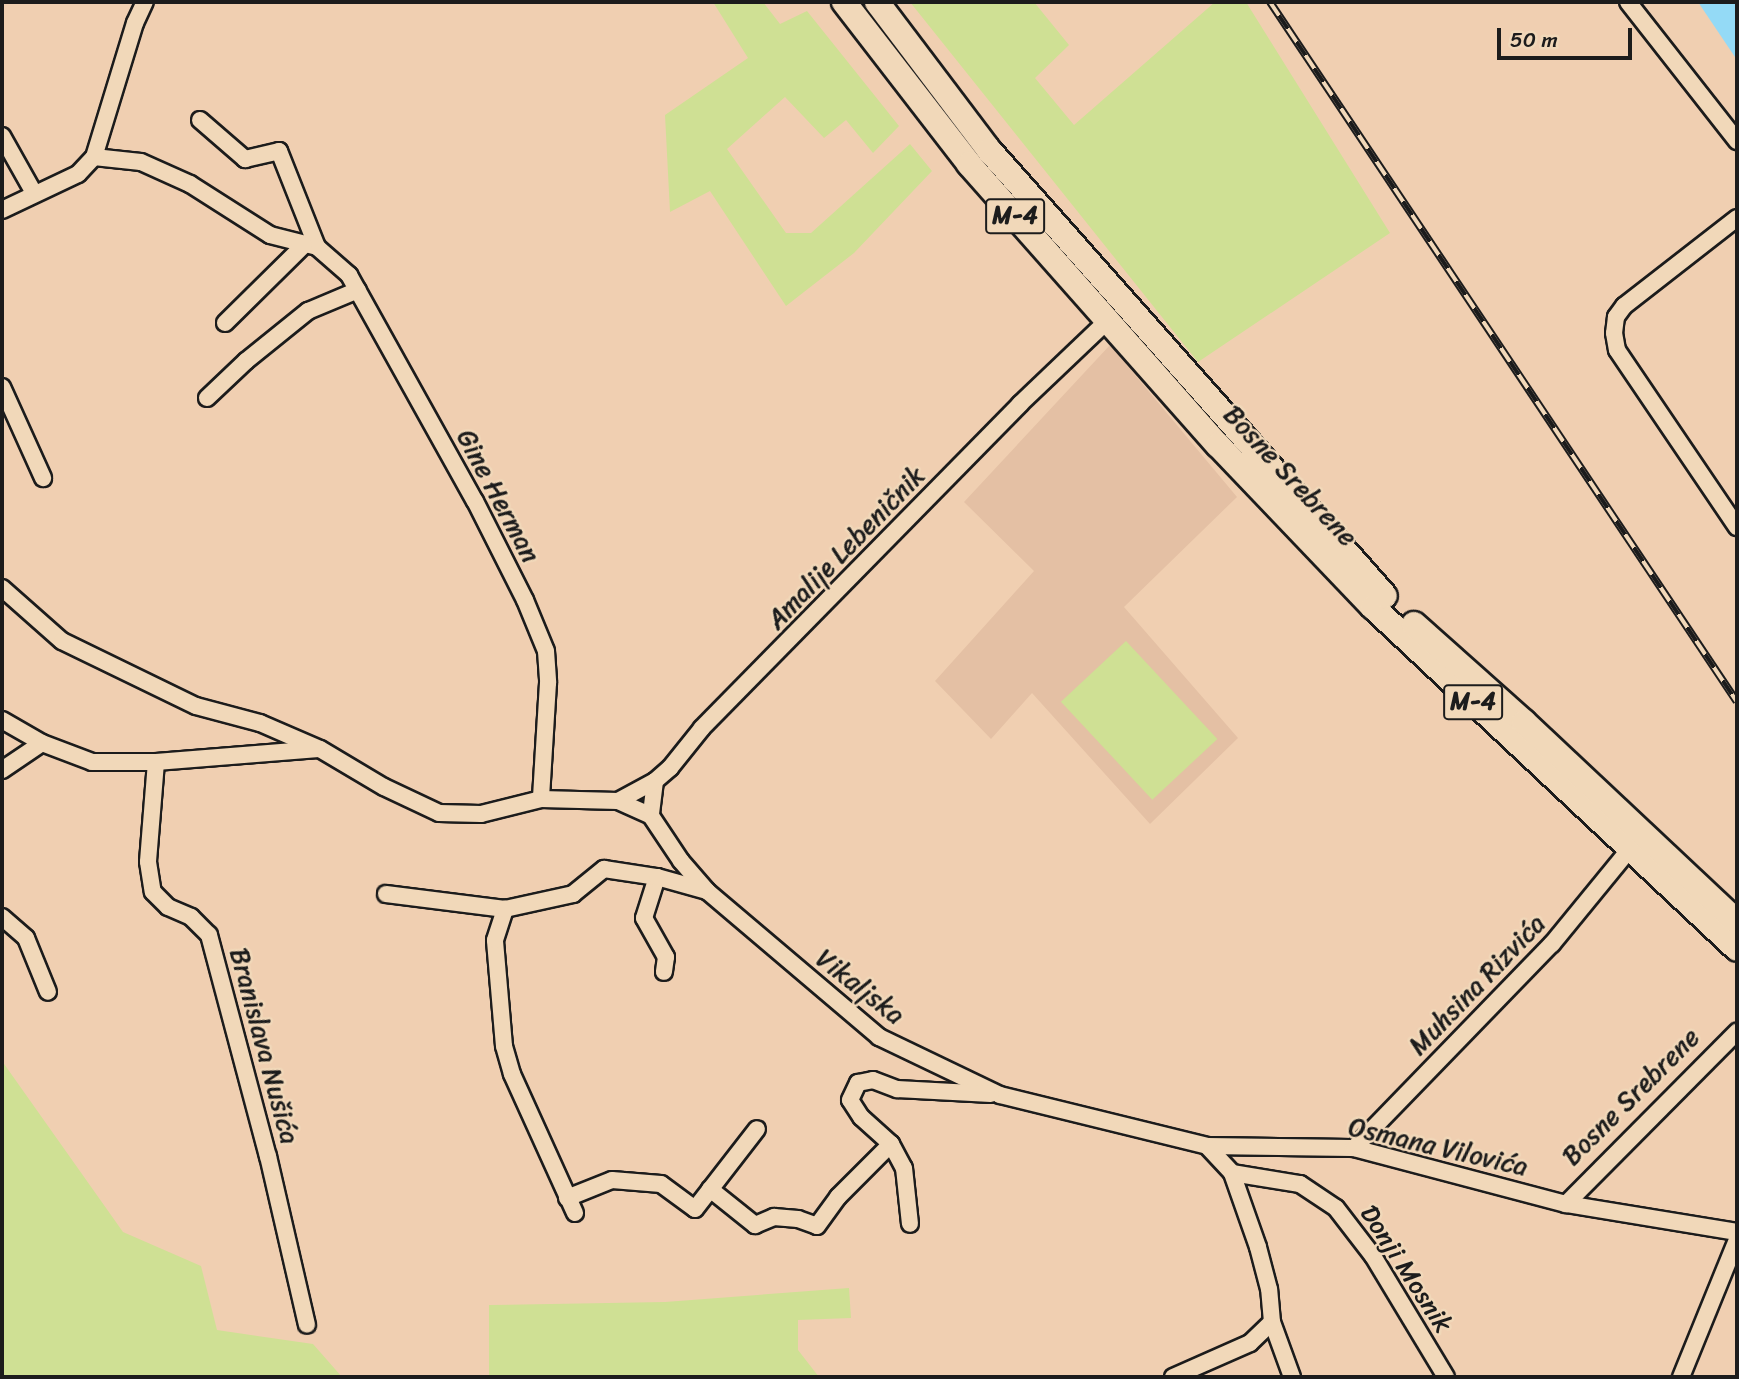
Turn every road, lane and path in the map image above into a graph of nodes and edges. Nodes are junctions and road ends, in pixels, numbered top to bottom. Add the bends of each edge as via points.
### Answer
1 (145, 2) edge
2 (844, 2) edge
3 (877, 2) edge
4 (1628, 2) edge
5 (200, 120) dead end
6 (2, 136) edge
7 (1737, 141) edge
8 (94, 157) junction
9 (34, 194) junction
10 (2, 210) edge
11 (1737, 218) edge
12 (310, 246) junction
13 (358, 290) junction
14 (1106, 322) junction
15 (225, 323) dead end
16 (2, 387) edge
17 (207, 398) dead end
18 (43, 478) dead end
19 (1737, 527) edge
20 (2, 588) edge
21 (2, 720) edge
22 (43, 743) junction
23 (320, 749) junction
24 (156, 762) junction
25 (2, 770) edge
26 (655, 781) junction
27 (541, 799) junction
28 (618, 801) junction
29 (651, 816) junction
30 (1629, 850) junction
31 (657, 877) junction
32 (707, 891) junction
33 (386, 894) dead end
34 (505, 909) junction
35 (2, 917) edge
36 (1737, 922) edge
37 (1737, 949) edge
38 (664, 972) dead end
39 (47, 992) dead end
40 (1737, 1032) edge
41 (1000, 1095) junction
42 (757, 1129) dead end
43 (891, 1144) junction
44 (1207, 1146) junction
45 (1354, 1148) junction
46 (1232, 1173) junction
47 (710, 1189) junction
48 (567, 1198) junction
49 (1566, 1204) junction
50 (575, 1213) dead end
51 (910, 1224) dead end
52 (1737, 1232) edge
53 (1737, 1240) edge
54 (1272, 1322) junction
55 (307, 1325) dead end
56 (1173, 1377) edge
57 (1292, 1377) edge
58 (1446, 1377) edge
59 (1681, 1377) edge

1 - 8 street
2 - 14 main road, Bosne Srebrene / M-4 via 969,164
3 - 36 main road, Bosne Srebrene / M-4 via 989,150 1392,604
4 - 7 street
5 - 12 street, Gine Herman via 245,159 279,151
6 - 9 street
8 - 9 street via 78,174
8 - 12 street, Gine Herman via 141,162 190,184 270,235
9 - 10 street
11 - 19 street via 1624,306 1616,317 1614,333 1617,350
12 - 13 street, Gine Herman via 349,275
12 - 15 street
13 - 17 street via 308,311
13 - 27 street, Gine Herman via 475,501 546,651
14 - 26 street, Amalije Lebeničnik via 1020,404
14 - 30 main road, Bosne Srebrene / M-4 via 1373,607
16 - 18 street
20 - 23 street via 62,641 196,706 260,723
21 - 22 street
22 - 24 street via 92,762
22 - 25 street
23 - 24 street
23 - 27 street via 439,813 481,814
24 - 55 street, Branislava Nušića via 148,862 153,892 209,935
26 - 28 street, Amalije Lebeničnik
26 - 29 street
27 - 28 street
28 - 29 street
29 - 32 street, Vikaljska
30 - 37 main road, Bosne Srebrene / M-4
30 - 45 street, Muhsina Rizvića via 1552,944
31 - 32 street, Vikaljska
31 - 34 street, Vikaljska via 604,869 573,894
31 - 38 street via 644,918 666,957
32 - 41 street, Vikaljska via 878,1037
33 - 34 street, Vikaljska
34 - 48 street via 495,940 504,1046
35 - 39 street via 26,938
40 - 49 street, Bosne Srebrene
41 - 43 street, Vikaljska via 897,1089 873,1080 858,1083 850,1100 861,1117
41 - 44 street, Vikaljska
42 - 47 street
43 - 47 street via 838,1197 817,1226 774,1217 755,1225
43 - 51 street, Vikaljska via 904,1168
44 - 45 street, Osmana Vilovića
44 - 46 street
45 - 49 street, Osmana Vilovića
46 - 54 street via 1258,1247
46 - 58 street, Donji Mosnik via 1300,1184 1336,1208 1373,1256
47 - 48 street via 695,1209 661,1184 612,1180
48 - 50 street
49 - 52 street, Osmana Vilovića
53 - 59 street
54 - 56 street via 1250,1343
54 - 57 street

